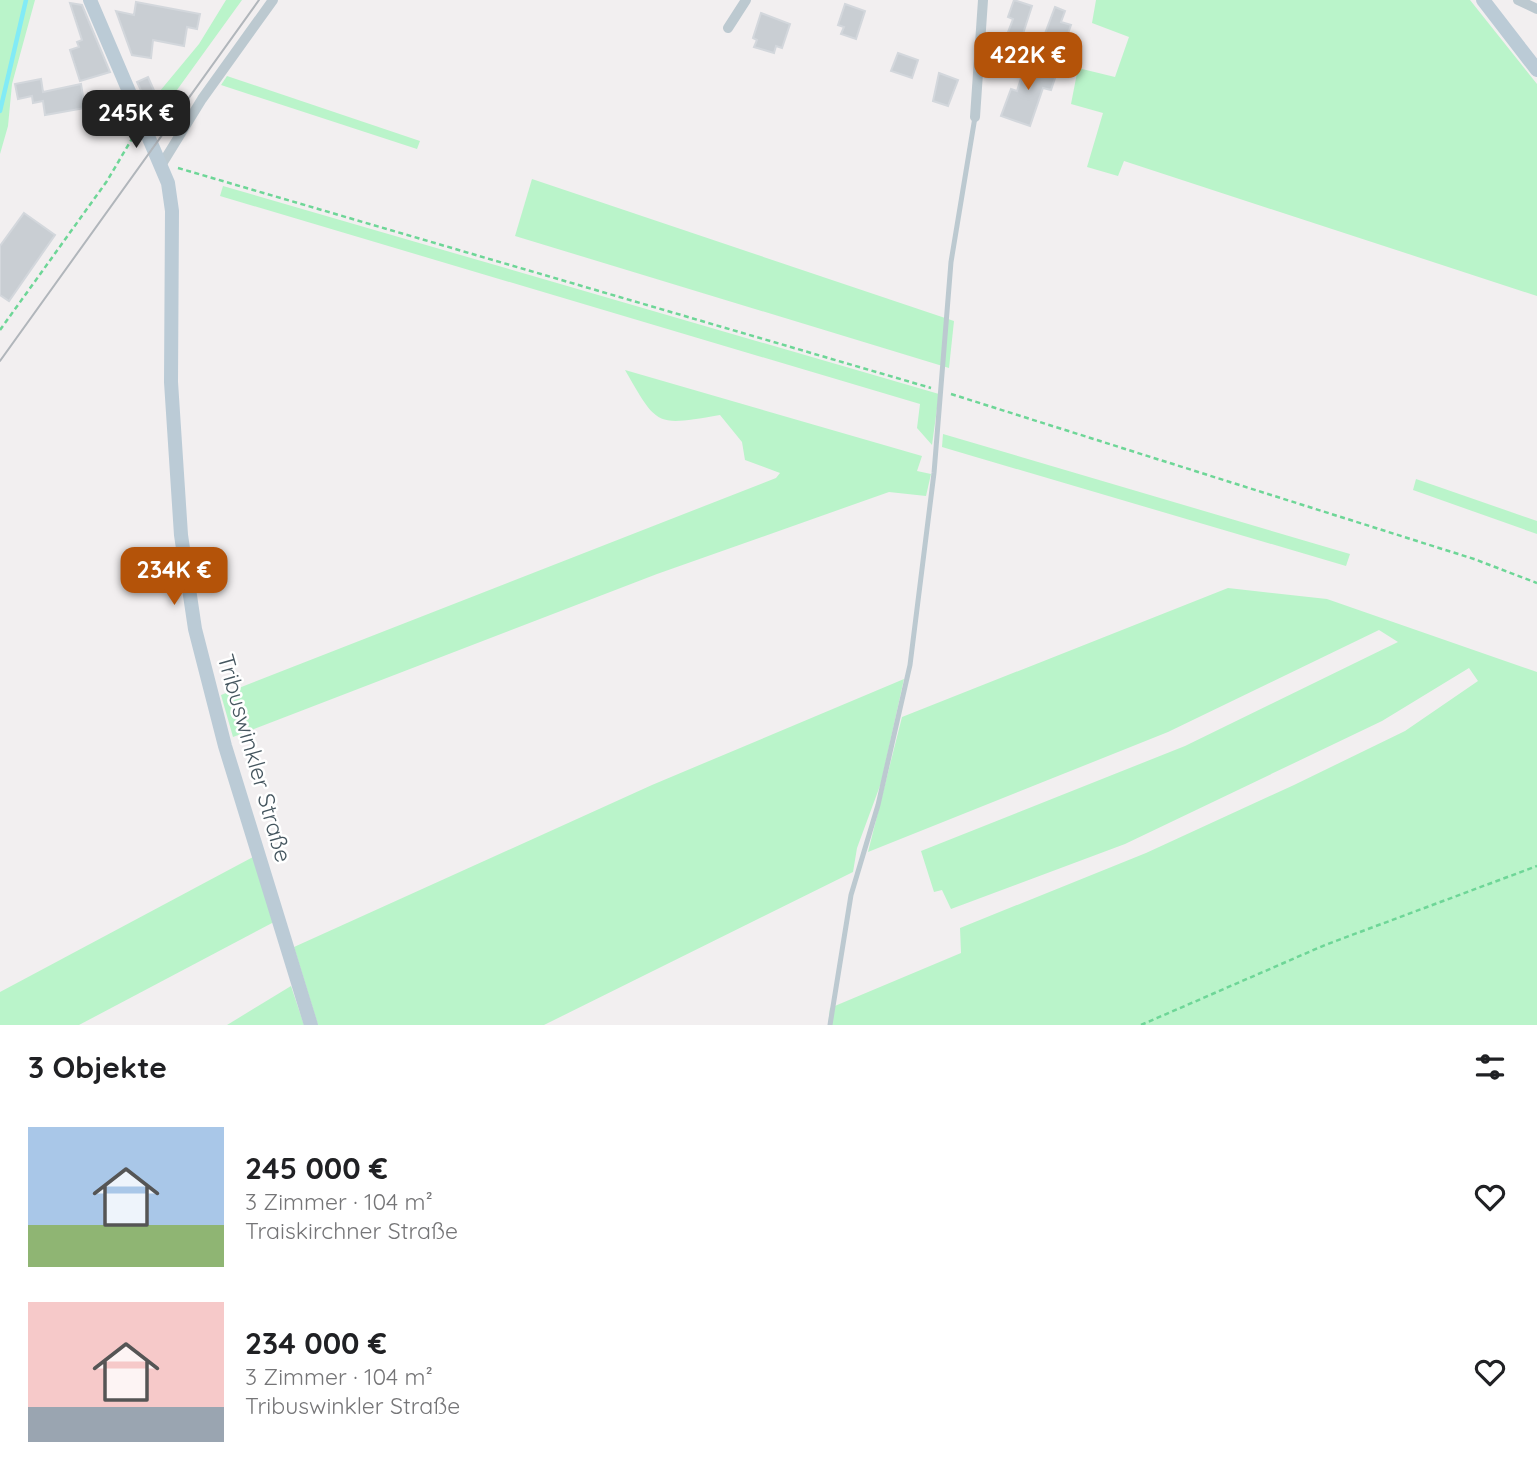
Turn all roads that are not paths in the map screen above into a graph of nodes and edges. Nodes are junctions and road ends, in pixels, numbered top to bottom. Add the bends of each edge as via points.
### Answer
1 (90, 0) edge
2 (272, 0) edge
3 (746, 0) edge
4 (983, 0) edge
5 (1483, 0) edge
6 (1518, 0) edge
7 (1537, 9) edge
8 (728, 28) dead end
9 (1537, 70) edge
10 (975, 117) joint
11 (162, 164) junction
12 (311, 1025) edge
13 (830, 1025) edge

1 - 11 street, Tribuswinkler Straße
2 - 11 street
3 - 8 street
4 - 10 street
5 - 9 street
6 - 7 street
10 - 13 lane via 951,262 942,391 910,664 878,805 851,895
11 - 12 street, Tribuswinkler Straße via 172,211 171,382 181,535 195,629 225,746

